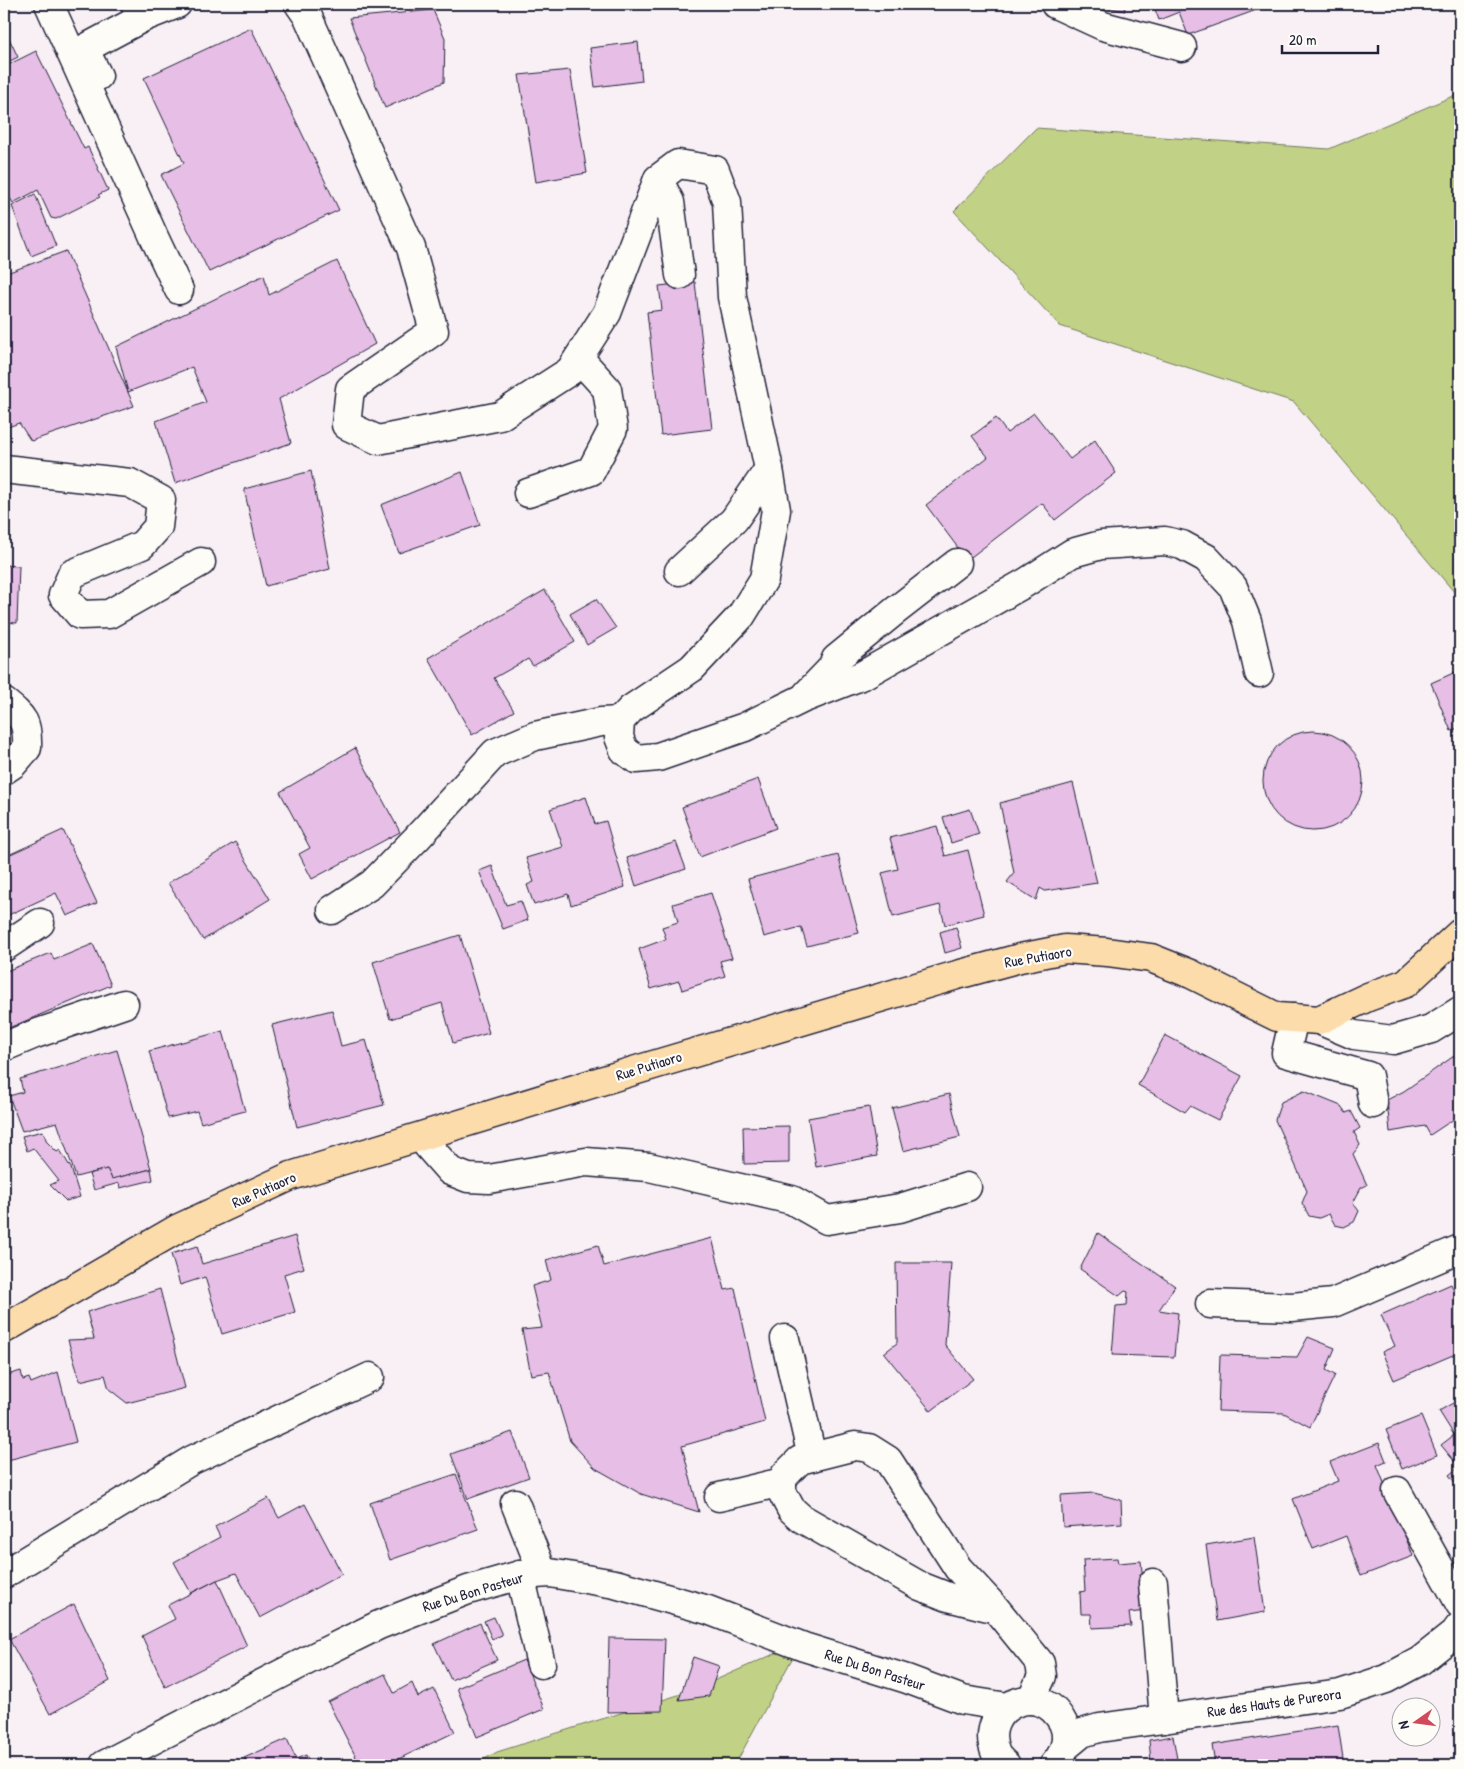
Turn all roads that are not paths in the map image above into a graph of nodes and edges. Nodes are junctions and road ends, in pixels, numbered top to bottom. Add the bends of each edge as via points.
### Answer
1 (49, 4) edge
2 (177, 4) edge
3 (299, 4) edge
4 (1056, 4) edge
5 (140, 10) edge
6 (1182, 47) dead end
7 (127, 135) dead end
8 (658, 179) junction
9 (680, 275) dead end
10 (179, 290) dead end
11 (579, 358) junction
12 (4, 469) edge
13 (769, 469) junction
14 (528, 493) dead end
15 (201, 562) dead end
16 (957, 563) dead end
17 (679, 571) dead end
18 (1259, 673) dead end
19 (802, 699) junction
20 (4, 702) edge
21 (620, 721) junction
22 (4, 770) edge
23 (332, 910) dead end
24 (40, 923) dead end
25 (1460, 933) edge
26 (4, 947) edge
27 (124, 1004) dead end
28 (1460, 1011) edge
29 (1307, 1019) junction
30 (4, 1047) edge
31 (1373, 1104) dead end
32 (424, 1136) junction
33 (967, 1187) dead end
34 (1460, 1249) edge
35 (1210, 1304) dead end
36 (4, 1329) edge
37 (785, 1339) dead end
38 (370, 1377) dead end
39 (812, 1457) junction
40 (782, 1482) junction
41 (1397, 1490) dead end
42 (719, 1497) dead end
43 (514, 1503) dead end
44 (4, 1574) edge
45 (527, 1574) junction
46 (1154, 1583) dead end
47 (1460, 1604) edge
48 (996, 1608) junction
49 (1460, 1626) edge
50 (541, 1664) dead end
51 (963, 1700) junction
52 (1019, 1703) junction
53 (1058, 1713) junction
54 (1164, 1719) junction
55 (1099, 1728) junction
56 (992, 1735) junction
57 (1060, 1756) edge
58 (104, 1765) edge
59 (1006, 1765) edge

1 - 10 street
2 - 5 street
3 - 11 street via 308,17 411,248 434,331 350,389 346,425 378,440 500,416 570,371
4 - 6 street via 1103,26
5 - 7 street via 84,49
8 - 9 street via 670,202
8 - 11 street via 607,312
8 - 13 street via 678,164 715,170 727,202 732,297
11 - 14 street via 607,389 613,429 591,471
12 - 15 street via 130,483 161,500 158,527 142,545 72,574 63,594 80,615 109,614
13 - 17 street via 734,520
13 - 21 street via 776,510 764,579 741,616 692,668 631,709
16 - 19 street via 836,659 832,668
18 - 19 street via 1247,621 1234,587 1223,575 1206,558 1182,545 1165,541 1137,542 1101,545 1072,553 1026,583 863,675
19 - 21 street via 745,727 658,757 636,759 624,750 619,738
20 - 22 street via 18,713 28,730 27,748
21 - 23 street via 535,736 496,753 372,884
24 - 26 street
25 - 29 main road via 1406,983
27 - 30 street
28 - 29 street via 1431,1029 1393,1040 1354,1035
29 - 31 street via 1286,1053 1368,1076
29 - 32 main road, Rue Putiaoro via 1277,1017 1151,958 1065,949 957,975
32 - 33 street via 428,1146 450,1171 468,1178 489,1179 586,1162 649,1167 792,1200 827,1220 900,1208
32 - 36 main road, Rue Putiaoro via 291,1176 179,1228
34 - 35 street via 1332,1303 1292,1308
37 - 39 street
38 - 44 street via 192,1460
39 - 40 street via 791,1467
39 - 48 street via 855,1446 869,1448 888,1460 958,1568
40 - 42 street
40 - 48 street via 785,1499 801,1518 920,1586 948,1597
41 - 47 street
43 - 45 street via 538,1561
45 - 50 street
45 - 51 street, Rue Du Bon Pasteur via 550,1573 615,1584 708,1610 804,1647
45 - 58 street, Rue Du Bon Pasteur via 468,1590 378,1625
46 - 54 street
48 - 52 street via 1040,1664 1042,1676
49 - 54 street, Rue des Hauts de Pureora via 1420,1661 1386,1679 1340,1694
51 - 52 street, Rue Du Bon Pasteur
51 - 56 street
52 - 53 street, Rue Du Bon Pasteur via 1046,1703
52 - 56 street via 1000,1714
53 - 55 street, Rue Du Bon Pasteur
53 - 57 street via 1066,1729
54 - 55 street, Rue des Hauts de Pureora
55 - 57 street via 1082,1733
56 - 59 street via 996,1754

